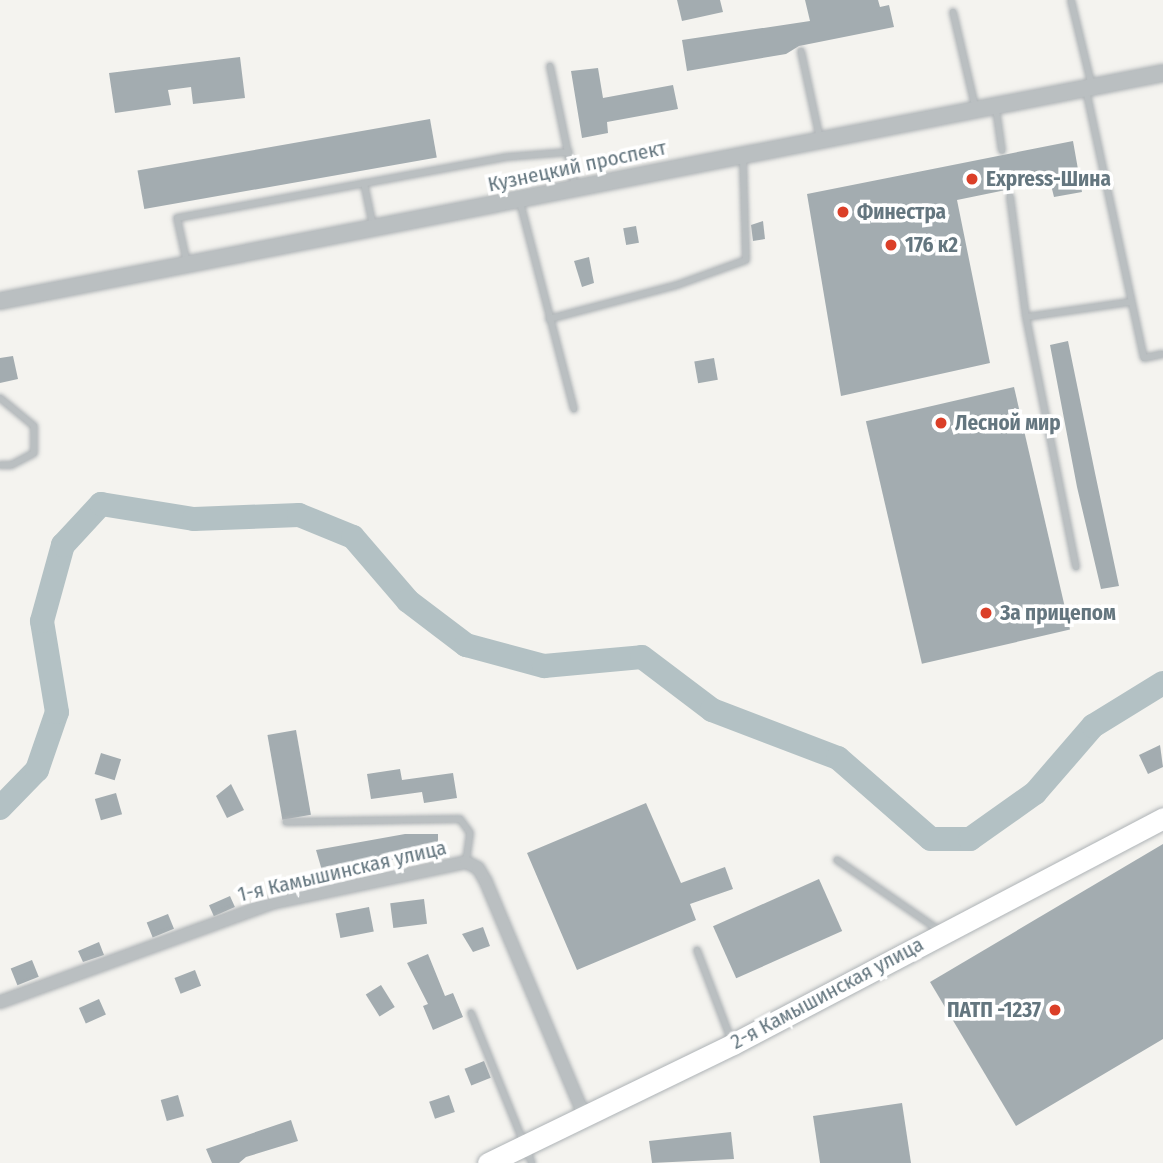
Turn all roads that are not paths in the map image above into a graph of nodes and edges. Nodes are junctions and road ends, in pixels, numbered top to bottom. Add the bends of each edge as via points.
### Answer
1 (1071, 0) edge
2 (953, 12) dead end
3 (801, 51) dead end
4 (551, 66) dead end
5 (1163, 73) edge
6 (1089, 90) junction
7 (996, 109) junction
8 (976, 112) junction
9 (820, 139) junction
10 (569, 152) junction
11 (743, 152) junction
12 (1002, 152) dead end
13 (364, 183) junction
14 (576, 189) junction
15 (1010, 196) dead end
16 (520, 200) junction
17 (373, 227) junction
18 (187, 263) junction
19 (0, 301) edge
20 (1130, 302) junction
21 (1026, 317) junction
22 (549, 318) junction
23 (1163, 354) edge
24 (0, 398) edge
25 (574, 409) dead end
26 (0, 466) edge
27 (1076, 567) dead end
28 (1163, 818) edge
29 (286, 822) dead end
30 (837, 860) dead end
31 (466, 862) junction
32 (940, 931) junction
33 (697, 950) dead end
34 (0, 1002) edge
35 (471, 1013) dead end
36 (733, 1044) junction
37 (585, 1117) junction
38 (530, 1154) edge
39 (488, 1163) edge

1 - 6 lane
2 - 8 lane
3 - 9 lane
4 - 10 lane
5 - 6 street, Кузнецкий проспект
6 - 7 street, Кузнецкий проспект
6 - 20 lane
7 - 8 street, Кузнецкий проспект
7 - 12 lane
8 - 9 street, Кузнецкий проспект
9 - 11 street, Кузнецкий проспект
10 - 13 lane via 506,157
10 - 14 lane
11 - 14 street, Кузнецкий проспект
11 - 22 lane via 746,260 677,285
13 - 17 lane
13 - 18 lane via 177,218
14 - 16 street, Кузнецкий проспект
15 - 21 lane
16 - 17 street, Кузнецкий проспект
16 - 22 lane
17 - 18 street, Кузнецкий проспект
18 - 19 street, Кузнецкий проспект
20 - 21 lane
20 - 23 lane via 1144,358
21 - 27 lane
22 - 25 lane
24 - 26 lane via 34,426 34,453
28 - 32 main road, 2-я Камышинская улица
29 - 31 lane via 460,819 470,833
30 - 32 lane
31 - 34 street, 1-я Камышинская улица via 272,903
31 - 37 street, 1-я Камышинская улица via 478,868 486,883
32 - 36 main road, 2-я Камышинская улица
33 - 36 lane
35 - 38 lane
36 - 37 main road, 2-я Камышинская улица
37 - 38 main road, 2-я Камышинская улица
38 - 39 main road, 2-я Камышинская улица

